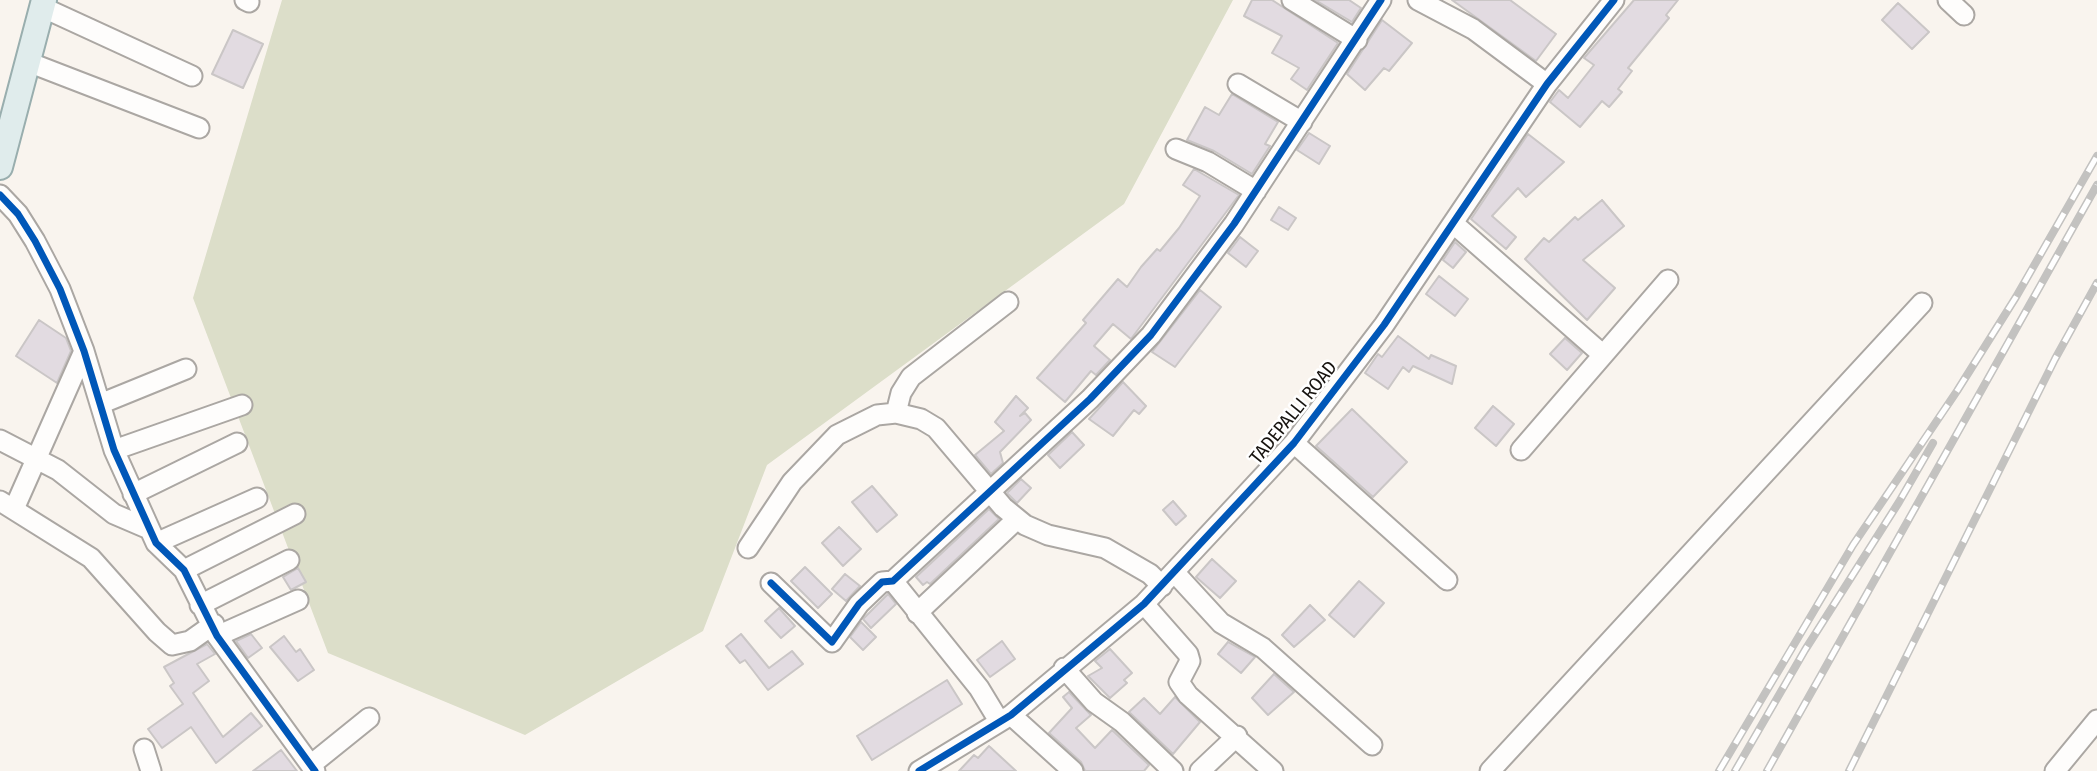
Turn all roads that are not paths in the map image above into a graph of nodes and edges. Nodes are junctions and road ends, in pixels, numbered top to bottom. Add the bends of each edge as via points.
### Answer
1 (1292, 0) edge
2 (1381, 0) edge
3 (1418, 0) edge
4 (1614, 0) edge
5 (1948, 0) edge
6 (43, 3) edge
7 (1964, 15) dead end
8 (1357, 40) junction
9 (27, 62) junction
10 (192, 76) dead end
11 (1238, 84) dead end
12 (1547, 84) junction
13 (1302, 122) junction
14 (200, 128) dead end
15 (1177, 149) dead end
16 (2, 153) edge
17 (1256, 191) junction
18 (0, 195) edge
19 (1454, 224) junction
20 (1668, 280) dead end
21 (1008, 302) dead end
22 (1922, 303) dead end
23 (84, 351) junction
24 (1602, 354) junction
25 (186, 369) dead end
26 (100, 404) junction
27 (242, 405) dead end
28 (896, 413) junction
29 (0, 440) edge
30 (237, 443) dead end
31 (1294, 443) junction
32 (114, 450) junction
33 (1521, 450) dead end
34 (38, 457) junction
35 (990, 491) junction
36 (133, 494) junction
37 (257, 498) dead end
38 (7, 505) edge
39 (295, 514) dead end
40 (1017, 519) junction
41 (153, 536) junction
42 (748, 548) dead end
43 (289, 560) dead end
44 (184, 570) junction
45 (1169, 579) junction
46 (1447, 580) dead end
47 (893, 581) junction
48 (771, 583) dead end
49 (298, 600) dead end
50 (1144, 604) junction
51 (200, 605) junction
52 (917, 613) junction
53 (216, 630) junction
54 (1064, 668) junction
55 (369, 718) dead end
56 (1005, 718) junction
57 (2097, 720) edge
58 (1237, 736) junction
59 (1372, 745) dead end
60 (144, 749) dead end
61 (314, 767) edge
62 (151, 771) edge
63 (919, 771) edge
64 (1073, 771) edge
65 (1173, 771) edge
66 (1200, 771) edge
67 (1273, 771) edge
68 (1490, 771) edge
69 (2056, 771) edge

1 - 8 street
2 - 8 street
3 - 12 street via 1473,29
4 - 12 street, TADEPALLI ROAD
5 - 7 street
6 - 9 main road
6 - 10 street
8 - 13 street
9 - 14 street
9 - 16 main road
11 - 13 street
12 - 19 street, TADEPALLI ROAD
13 - 17 street
15 - 17 street
17 - 35 street via 1151,335 1090,399
18 - 23 street via 36,241
19 - 24 street
19 - 31 street, TADEPALLI ROAD via 1384,326
20 - 24 street
21 - 28 street via 911,377
22 - 68 street
23 - 26 street
23 - 34 street
24 - 33 street
25 - 26 street
26 - 32 street
27 - 32 street
28 - 35 street via 936,428
28 - 42 street via 877,415 837,435 792,482
29 - 34 street
30 - 36 street
31 - 45 street, TADEPALLI ROAD
31 - 46 street
32 - 36 street
34 - 38 street
34 - 41 street via 105,508
35 - 40 street
35 - 47 street
36 - 41 street
37 - 41 street
38 - 53 street via 91,558 172,645
39 - 44 street
40 - 45 street via 1040,532 1105,548 1150,574
40 - 52 street
41 - 44 street
43 - 51 street
44 - 51 street
45 - 50 street, TADEPALLI ROAD
45 - 59 street via 1221,623 1263,648
47 - 48 street via 882,582 859,604 832,642
47 - 52 street
49 - 53 street
50 - 54 street, TADEPALLI ROAD
50 - 58 street via 1188,654 1190,661 1179,682 1188,695
51 - 53 street
52 - 56 street
53 - 61 street
54 - 56 street, TADEPALLI ROAD
54 - 65 street via 1094,702
55 - 61 street
56 - 63 street, TADEPALLI ROAD
56 - 64 street
57 - 69 street
58 - 66 street
58 - 67 street
60 - 62 street

